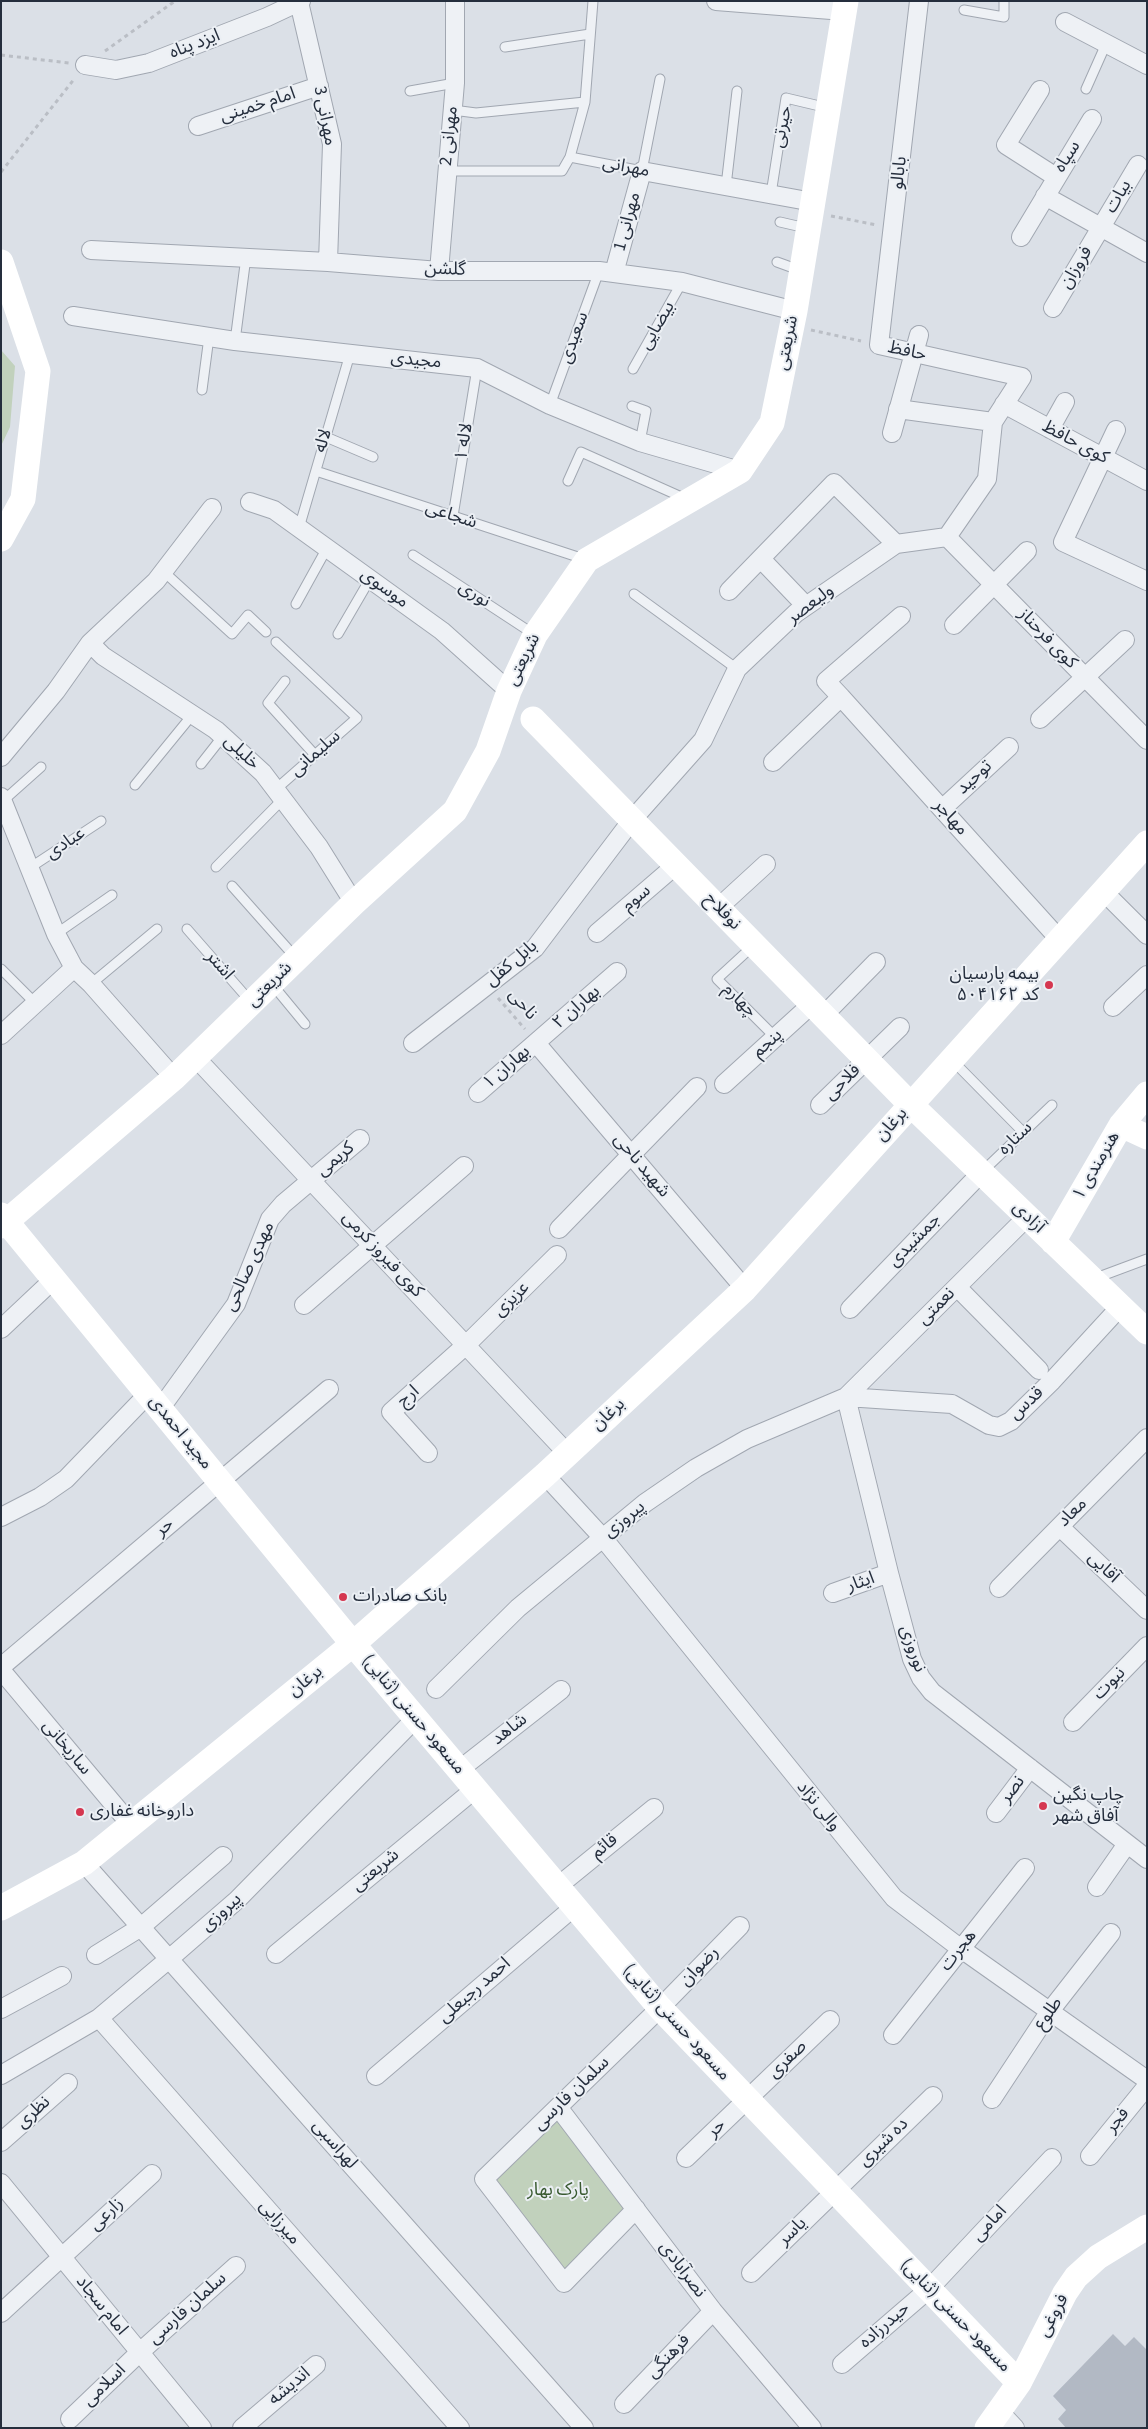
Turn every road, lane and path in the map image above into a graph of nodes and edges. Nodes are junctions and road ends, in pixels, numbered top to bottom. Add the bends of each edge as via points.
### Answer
1 (455, 1) edge
2 (593, 1) edge
3 (716, 1) edge
4 (919, 1) edge
5 (1004, 1) edge
6 (300, 2) edge
7 (845, 6) edge
8 (964, 10) dead end
9 (1065, 22) dead end
10 (590, 34) junction
11 (1106, 44) junction
12 (505, 47) dead end
13 (1, 55) edge
14 (85, 65) joint
15 (1147, 65) edge
16 (660, 79) dead end
17 (455, 83) junction
18 (318, 86) junction
19 (1086, 88) dead end
20 (1040, 90) dead end
21 (410, 91) dead end
22 (737, 91) dead end
23 (585, 102) junction
24 (828, 108) junction
25 (453, 110) junction
26 (1092, 119) dead end
27 (198, 126) dead end
28 (570, 157) junction
29 (1138, 165) dead end
30 (446, 171) junction
31 (642, 171) junction
32 (1056, 177) junction
33 (726, 186) junction
34 (771, 194) junction
35 (1044, 196) junction
36 (811, 214) junction
37 (780, 222) dead end
38 (893, 229) junction
39 (1101, 229) junction
40 (1021, 236) dead end
41 (91, 250) dead end
42 (1147, 254) edge
43 (246, 257) junction
44 (1, 262) edge
45 (328, 262) junction
46 (777, 262) dead end
47 (439, 271) junction
48 (802, 271) junction
49 (606, 272) junction
50 (682, 282) junction
51 (1053, 308) dead end
52 (73, 316) dead end
53 (794, 318) junction
54 (919, 335) dead end
55 (209, 337) junction
56 (234, 341) junction
57 (879, 345) junction
58 (913, 353) junction
59 (350, 354) junction
60 (477, 368) junction
61 (633, 369) dead end
62 (202, 390) dead end
63 (1065, 402) dead end
64 (1004, 404) junction
65 (550, 405) junction
66 (632, 406) dead end
67 (898, 408) junction
68 (993, 422) junction
69 (1050, 429) junction
70 (1116, 430) dead end
71 (892, 433) dead end
72 (326, 437) junction
73 (640, 442) junction
74 (373, 457) dead end
75 (1102, 457) junction
76 (316, 471) junction
77 (740, 471) junction
78 (568, 481) dead end
79 (1147, 481) edge
80 (691, 501) junction
81 (250, 502) dead end
82 (212, 508) dead end
83 (453, 516) junction
84 (299, 528) junction
85 (947, 537) junction
86 (1, 539) edge
87 (896, 544) junction
88 (327, 548) junction
89 (1027, 551) dead end
90 (413, 555) dead end
91 (761, 559) junction
92 (587, 560) junction
93 (163, 571) junction
94 (370, 579) junction
95 (1147, 581) edge
96 (993, 584) junction
97 (729, 591) dead end
98 (634, 594) dead end
99 (296, 604) dead end
100 (806, 606) junction
101 (901, 616) dead end
102 (954, 624) dead end
103 (266, 632) dead end
104 (338, 634) dead end
105 (535, 635) junction
106 (1124, 640) dead end
107 (276, 642) dead end
108 (90, 643) junction
109 (737, 669) junction
110 (1085, 678) junction
111 (285, 681) dead end
112 (509, 691) junction
113 (841, 697) junction
114 (193, 714) junction
115 (1040, 718) dead end
116 (533, 719) dead end
117 (223, 736) junction
118 (1147, 740) edge
119 (1009, 747) dead end
120 (315, 755) junction
121 (1, 758) edge
122 (773, 762) dead end
123 (201, 764) dead end
124 (41, 767) dead end
125 (135, 785) dead end
126 (279, 795) junction
127 (2, 799) edge
128 (942, 809) junction
129 (632, 820) junction
130 (101, 821) dead end
131 (1147, 843) edge
132 (766, 864) dead end
133 (676, 865) junction
134 (31, 867) junction
135 (216, 867) dead end
136 (232, 886) dead end
137 (1104, 892) junction
138 (112, 895) dead end
139 (354, 903) junction
140 (718, 908) junction
141 (157, 929) dead end
142 (187, 929) dead end
143 (597, 933) dead end
144 (56, 934) junction
145 (1147, 935) edge
146 (1060, 940) junction
147 (754, 945) junction
148 (297, 959) junction
149 (876, 962) dead end
150 (1, 968) edge
151 (74, 968) junction
152 (617, 972) dead end
153 (1147, 975) edge
154 (272, 983) junction
155 (91, 984) junction
156 (487, 985) junction
157 (35, 1003) junction
158 (251, 1004) junction
159 (1113, 1007) dead end
160 (818, 1010) junction
161 (305, 1024) dead end
162 (900, 1027) dead end
163 (1, 1035) edge
164 (775, 1037) junction
165 (413, 1043) dead end
166 (536, 1043) junction
167 (196, 1058) junction
168 (867, 1060) junction
169 (953, 1060) junction
170 (174, 1078) junction
171 (724, 1084) dead end
172 (697, 1087) dead end
173 (478, 1093) dead end
174 (1147, 1094) edge
175 (910, 1104) junction
176 (820, 1105) dead end
177 (1052, 1105) dead end
178 (1121, 1125) junction
179 (1023, 1132) junction
180 (1147, 1137) edge
181 (360, 1139) dead end
182 (631, 1155) junction
183 (464, 1166) dead end
184 (981, 1173) junction
185 (311, 1180) junction
186 (1027, 1217) junction
187 (3, 1221) edge
188 (560, 1229) dead end
189 (1053, 1242) junction
190 (372, 1246) junction
191 (557, 1255) dead end
192 (1147, 1258) edge
193 (54, 1279) junction
194 (1092, 1280) junction
195 (957, 1287) junction
196 (745, 1289) junction
197 (304, 1305) dead end
198 (1120, 1307) junction
199 (850, 1309) dead end
200 (1, 1329) edge
201 (1147, 1332) edge
202 (466, 1345) junction
203 (1039, 1370) dead end
204 (329, 1389) dead end
205 (846, 1397) junction
206 (154, 1402) junction
207 (1147, 1438) edge
208 (428, 1453) dead end
209 (567, 1453) junction
210 (545, 1475) junction
211 (220, 1482) junction
212 (1, 1517) edge
213 (1060, 1526) junction
214 (603, 1538) junction
215 (889, 1573) junction
216 (999, 1588) dead end
217 (833, 1593) dead end
218 (1147, 1610) edge
219 (353, 1644) junction
220 (1147, 1646) edge
221 (1, 1668) edge
222 (436, 1689) dead end
223 (560, 1690) dead end
224 (416, 1718) junction
225 (1072, 1722) dead end
226 (1030, 1768) junction
227 (467, 1779) junction
228 (654, 1808) dead end
229 (996, 1813) dead end
230 (131, 1825) junction
231 (1127, 1844) junction
232 (223, 1856) dead end
233 (1147, 1859) edge
234 (84, 1863) junction
235 (1025, 1868) dead end
236 (557, 1887) junction
237 (1097, 1888) dead end
238 (574, 1907) junction
239 (1, 1908) edge
240 (740, 1926) dead end
241 (141, 1927) junction
242 (1111, 1933) dead end
243 (960, 1948) junction
244 (276, 1954) dead end
245 (96, 1955) dead end
246 (169, 1959) junction
247 (62, 1976) dead end
248 (660, 2008) junction
249 (1, 2009) edge
250 (1050, 2012) junction
251 (99, 2018) junction
252 (830, 2020) dead end
253 (893, 2035) dead end
254 (1, 2075) edge
255 (376, 2076) dead end
256 (1147, 2080) edge
257 (68, 2083) dead end
258 (1147, 2086) edge
259 (933, 2096) dead end
260 (992, 2099) dead end
261 (747, 2100) junction
262 (558, 2107) junction
263 (1, 2142) edge
264 (1090, 2156) dead end
265 (686, 2158) dead end
266 (1052, 2158) dead end
267 (152, 2174) dead end
268 (1, 2184) edge
269 (834, 2190) junction
270 (636, 2208) junction
271 (1147, 2227) edge
272 (62, 2257) junction
273 (236, 2266) dead end
274 (751, 2273) dead end
275 (929, 2289) junction
276 (713, 2311) junction
277 (1, 2313) edge
278 (140, 2352) junction
279 (842, 2364) dead end
280 (316, 2365) dead end
281 (1020, 2383) junction
282 (624, 2404) dead end
283 (70, 2419) dead end
284 (1001, 2422) edge
285 (809, 2427) edge
286 (202, 2428) edge
287 (242, 2428) edge
288 (460, 2428) edge
289 (584, 2428) edge

1 - 17 street, مهرانی 2
2 - 10 lane
3 - 7 street
4 - 38 street, بابالو
5 - 8 lane via 1004,16
6 - 14 street, ایزد پناه via 149,63 116,70
6 - 18 street, مهرانی 3
7 - 24 street, شریعتی
9 - 11 street
10 - 12 lane
10 - 23 lane
11 - 15 street
11 - 19 lane
13 - 14 path
16 - 31 lane
17 - 21 lane
17 - 25 street, مهرانی 2
18 - 27 street, امام خمینی
18 - 45 street, مهرانی 3 via 332,144
20 - 32 street via 1006,145
22 - 33 lane
23 - 25 lane via 476,113
23 - 28 lane
24 - 34 lane, حیرتی via 786,98
24 - 36 street, شریعتی
25 - 30 street, مهرانی 2
26 - 32 street, سپاه
28 - 30 lane via 562,171
28 - 31 lane, مهرانی
29 - 39 street, بیات
30 - 47 street, مهرانی 2
31 - 33 street, مهرانی
31 - 49 street, مهرانی 1
32 - 35 street, سپاه
33 - 34 street, مهرانی
34 - 36 street, مهرانی
35 - 39 street
35 - 40 street, سپاه
36 - 37 lane
36 - 38 path
36 - 48 street, شریعتی
38 - 57 street, بابالو
39 - 42 street
39 - 51 street, فروزان
41 - 43 street, گلشن
43 - 45 street, گلشن
43 - 56 lane
44 - 86 street via 38,371 23,499
45 - 47 street, گلشن
46 - 48 lane
47 - 49 street, گلشن
48 - 53 street, شریعتی
49 - 50 street, گلشن
49 - 65 lane, سعیدی
50 - 53 street, گلشن
50 - 61 lane, بیضایی
52 - 55 street, مجیدی
53 - 57 path, حافظ
53 - 77 street, شریعتی via 772,423
54 - 58 street
55 - 56 street, مجیدی
55 - 62 lane
56 - 59 street, مجیدی
57 - 58 street, حافظ
58 - 64 street, حافظ via 1022,377
58 - 67 street
59 - 60 street, مجیدی
59 - 72 lane, لاله
60 - 65 street, مجیدی
60 - 83 lane, لاله ۱
63 - 69 street
64 - 68 street
64 - 69 street, کوی حافظ
65 - 73 street, مجیدی
66 - 73 lane via 646,411
67 - 68 street
67 - 71 street
68 - 85 street via 987,479
69 - 75 street, کوی حافظ
70 - 75 street
72 - 74 lane
72 - 76 lane, لاله
73 - 77 street, مجیدی
75 - 79 street, کوی حافظ
75 - 95 street via 1063,542
76 - 83 lane, شجاعی
76 - 84 lane, لاله
77 - 80 street, شریعتی
78 - 80 lane via 580,452
80 - 92 street, شریعتی
81 - 84 street, موسوی via 274,510
82 - 93 street
83 - 92 lane, شجاعی
84 - 88 street, موسوی
85 - 87 street, ولیعصر
85 - 96 street, کوی فرحناز
87 - 91 street via 834,483
87 - 100 street, ولیعصر
88 - 94 street, موسوی
88 - 99 lane
89 - 96 street
90 - 105 lane, نوری
91 - 97 street
91 - 100 street
92 - 105 street, شریعتی
93 - 103 lane via 232,634 248,616
93 - 108 street
94 - 104 lane
94 - 112 street, موسوی via 442,631
96 - 102 street
96 - 110 street, کوی فرحناز
98 - 109 lane
100 - 109 street, ولیعصر
101 - 113 street via 826,681
105 - 112 street, شریعتی
106 - 110 street
107 - 120 lane, سلیمانی via 357,718
108 - 114 street, خلیلی via 103,656
108 - 121 street
109 - 129 street, ولیعصر via 703,740
110 - 115 street
110 - 118 street, کوی فرحناز
111 - 120 lane via 268,703
112 - 139 street, شریعتی via 488,752 454,811
113 - 122 street
113 - 128 street, مهاجر
114 - 117 street, خلیلی
114 - 125 lane
116 - 129 street, نوفلاح
117 - 123 lane
117 - 126 street, خلیلی via 263,773
119 - 128 street, توحید
120 - 126 lane, سلیمانی
124 - 127 lane
126 - 135 lane, سلیمانی
126 - 139 street, خلیلی via 319,847
127 - 134 street
128 - 146 street, مهاجر
129 - 133 street, نوفلاح
129 - 156 street, بابل کفل via 535,948
130 - 134 lane, عبادی
131 - 137 street, برغان
132 - 140 street
133 - 140 street, نوفلاح
133 - 143 street, سوم
134 - 144 street
136 - 148 lane
137 - 145 street
137 - 146 street, برغان
138 - 144 lane
139 - 148 street, شریعتی
140 - 147 street, نوفلاح
141 - 155 lane
142 - 158 lane, اشتر
144 - 151 street
146 - 169 street, برغان
147 - 160 street, نوفلاح
147 - 164 lane, چهارم via 717,980
148 - 154 street, شریعتی
149 - 160 street, پنجم
150 - 157 lane
151 - 155 street
151 - 157 street
152 - 166 street, بهاران ۲
153 - 159 street
154 - 158 street, شریعتی
154 - 161 lane
155 - 170 street
156 - 165 street, بابل کفل
156 - 166 path, ناحی
157 - 163 street
158 - 167 street, شریعتی
160 - 164 street, پنجم
160 - 168 street, نوفلاح
162 - 168 street, فلاحی
164 - 171 street, پنجم
166 - 173 street, بهاران ۱
166 - 182 street, شهید ناحی
167 - 170 street, شریعتی
167 - 185 street, کوی فیروز کرمی
168 - 175 street, نوفلاح
168 - 176 street, فلاحی
169 - 175 street, برغان
169 - 179 lane
170 - 187 street, شریعتی
172 - 182 street
174 - 178 street, هنرمندی ۱
175 - 184 street, آزادی
175 - 196 street, برغان
177 - 179 lane, ستاره
178 - 180 street
178 - 189 street, هنرمندی ۱
179 - 184 lane, ستاره
181 - 185 street, کریمی
182 - 188 street
182 - 196 street, شهید ناحی
183 - 190 street
184 - 186 street, آزادی
184 - 199 street, جمشیدی
185 - 190 street, کوی فیروز کرمی
185 - 206 street, مهدی صالحی via 270,1219 236,1304
186 - 189 street, آزادی
186 - 195 street, نعمتی
187 - 193 street, مجید احمدی
189 - 194 street, آزادی
190 - 197 street
190 - 202 street, کوی فیروز کرمی
191 - 202 street, عزیزی
192 - 194 lane
193 - 200 street
193 - 206 street, مجید احمدی
194 - 198 street, آزادی
195 - 203 street
195 - 205 street, نعمتی
196 - 209 street, برغان
198 - 201 street, آزادی
198 - 205 street, قدس via 1052,1381 1010,1421 999,1427 989,1425 952,1404
202 - 208 street, ارج via 392,1412
202 - 209 street, کوی فیروز کرمی
204 - 211 street, حر
205 - 214 street, پیروزی via 747,1439 696,1468 645,1503
205 - 215 street, نوروزی
206 - 211 street, مجید احمدی
206 - 212 street, مهدی صالحی via 66,1479
207 - 213 street, معاد
209 - 210 street, برغان
210 - 214 street, والی نژاد
210 - 219 street, برغان
211 - 219 street, مجید احمدی
211 - 221 street, حر
213 - 216 street, معاد
213 - 218 street, آقایی
214 - 222 street, پیروزی via 518,1608
214 - 243 street, والی نژاد via 871,1872 894,1898
215 - 217 street, ایثار
215 - 226 street, نوروزی via 912,1659 932,1692
219 - 224 street, مسعود حسنی (ثنایی)
219 - 230 street, برغان
220 - 225 street, نبوت
221 - 230 street, ساریخانی
223 - 227 street, شاهد
224 - 227 street, مسعود حسنی (ثنایی)
224 - 246 street, پیروزی via 237,1900
226 - 229 street, نصر
226 - 231 street, نوروزی
227 - 236 street, مسعود حسنی (ثنایی)
227 - 244 street, شریعتی
228 - 236 street, قائم
230 - 234 street, برغان
231 - 233 street, نوروزی
231 - 237 street
232 - 241 street
234 - 239 street, برغان
234 - 241 street, لهراسبی
235 - 243 street, هجرت
236 - 238 street, مسعود حسنی (ثنایی)
238 - 248 street, مسعود حسنی (ثنایی)
238 - 255 street, احمد رجبعلی
240 - 248 street, رضوان
241 - 245 street
241 - 246 street, لهراسبی
242 - 250 street, طلوع
243 - 250 street, والی نژاد
243 - 253 street, هجرت
246 - 251 street, پیروزی
246 - 289 street, لهراسبی
247 - 249 street
248 - 261 street, مسعود حسنی (ثنایی)
248 - 262 street, سلمان فارسی
250 - 256 street, والی نژاد
250 - 260 street, طلوع
251 - 254 street, پیروزی
251 - 288 street, میرزایی
252 - 261 street, صفری
257 - 263 street, نظری
258 - 264 street, فجر
259 - 269 street, ده شیری
261 - 265 street, حر
261 - 269 street, مسعود حسنی (ثنایی)
262 - 270 street, نصرآبادی
262 - 270 street, سلمان فارسی via 484,2179 564,2283
266 - 275 street, امامی
267 - 272 street, زارعی
268 - 272 street, امام سجاد
269 - 274 street, یاسر
269 - 275 street, مسعود حسنی (ثنایی)
270 - 276 street, نصرآبادی
271 - 281 street, فروغی via 1098,2257 1076,2277
272 - 277 street, زارعی
272 - 278 street, امام سجاد
273 - 278 street, سلمان فارسی
275 - 279 street, حیدرزاده
275 - 281 street, مسعود حسنی (ثنایی)
276 - 282 street, فرهنگی
276 - 285 street, نصرآبادی
278 - 283 street, اسلامی
278 - 286 street, امام سجاد
280 - 287 street, اندیشه
281 - 284 street, فروغی

